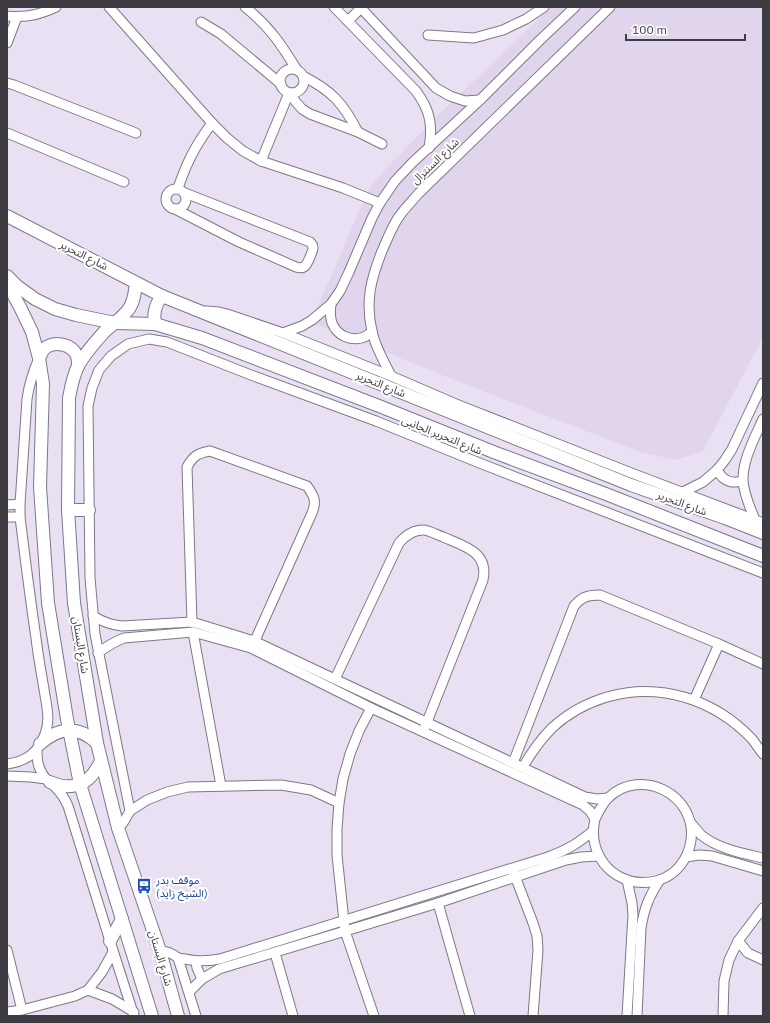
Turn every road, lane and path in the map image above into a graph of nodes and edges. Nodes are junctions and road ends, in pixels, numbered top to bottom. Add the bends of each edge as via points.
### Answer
1 (56, 7) edge
2 (109, 7) edge
3 (245, 7) edge
4 (334, 7) edge
5 (544, 7) edge
6 (575, 7) edge
7 (610, 7) edge
8 (361, 8) edge
9 (7, 16) edge
10 (17, 17) junction
11 (348, 21) junction
12 (201, 22) dead end
13 (428, 35) dead end
14 (7, 44) edge
15 (300, 73) junction
16 (7, 83) edge
17 (281, 84) junction
18 (290, 93) junction
19 (480, 100) junction
20 (212, 123) junction
21 (358, 132) junction
22 (7, 133) edge
23 (136, 133) dead end
24 (382, 144) dead end
25 (429, 148) junction
26 (261, 160) junction
27 (124, 182) dead end
28 (181, 191) junction
29 (380, 203) junction
30 (175, 209) junction
31 (11, 222) edge
32 (7, 276) edge
33 (136, 283) junction
34 (7, 284) edge
35 (162, 296) junction
36 (331, 304) junction
37 (200, 311) junction
38 (115, 323) junction
39 (155, 324) junction
40 (372, 331) junction
41 (283, 334) junction
42 (202, 338) junction
43 (198, 354) junction
44 (39, 358) junction
45 (78, 366) junction
46 (391, 376) junction
47 (763, 383) edge
48 (432, 399) junction
49 (379, 406) junction
50 (763, 419) edge
51 (376, 421) junction
52 (501, 432) junction
53 (496, 453) junction
54 (717, 470) junction
55 (632, 479) junction
56 (743, 481) junction
57 (683, 492) junction
58 (606, 494) junction
59 (7, 504) edge
60 (20, 504) junction
61 (600, 509) junction
62 (68, 510) junction
63 (89, 510) junction
64 (7, 516) edge
65 (20, 517) junction
66 (759, 522) edge
67 (763, 533) edge
68 (763, 556) edge
69 (763, 573) edge
70 (93, 616) junction
71 (192, 622) junction
72 (122, 626) junction
73 (193, 632) junction
74 (124, 638) junction
75 (719, 644) junction
76 (253, 645) junction
77 (98, 653) junction
78 (763, 664) edge
79 (335, 679) junction
80 (694, 700) junction
81 (64, 704) junction
82 (48, 706) junction
83 (371, 708) junction
84 (427, 722) junction
85 (70, 730) junction
86 (423, 732) junction
87 (97, 743) junction
88 (38, 747) junction
89 (763, 754) edge
90 (101, 761) junction
91 (513, 763) junction
92 (7, 764) edge
93 (523, 767) junction
94 (25, 768) junction
95 (7, 776) edge
96 (48, 781) junction
97 (80, 784) junction
98 (221, 786) junction
99 (608, 798) junction
100 (584, 801) junction
101 (339, 803) junction
102 (130, 811) junction
103 (596, 819) junction
104 (690, 822) junction
105 (118, 828) junction
106 (593, 831) junction
107 (577, 844) junction
108 (598, 856) junction
109 (581, 857) junction
110 (686, 857) junction
111 (763, 858) edge
112 (763, 870) edge
113 (513, 873) junction
114 (627, 880) junction
115 (660, 880) junction
116 (438, 902) junction
117 (763, 908) edge
118 (122, 919) junction
119 (344, 920) junction
120 (345, 931) junction
121 (738, 940) junction
122 (111, 946) junction
123 (7, 950) edge
124 (160, 951) junction
125 (275, 953) junction
126 (178, 958) junction
127 (763, 960) edge
128 (196, 962) junction
129 (202, 980) junction
130 (88, 990) junction
131 (189, 992) junction
132 (629, 992) junction
133 (638, 993) junction
134 (22, 1010) junction
135 (7, 1012) edge
136 (135, 1015) edge
137 (152, 1016) edge
138 (178, 1016) edge
139 (196, 1016) edge
140 (293, 1016) edge
141 (374, 1016) edge
142 (470, 1016) edge
143 (532, 1016) edge
144 (627, 1016) edge
145 (638, 1016) edge
146 (723, 1016) edge

1 - 10 street via 38,15
2 - 20 street
3 - 15 street via 268,27
4 - 11 street
5 - 13 street via 503,30 474,38
6 - 19 street, شارع السنترال
7 - 40 street, شارع السنترال via 408,205 389,234 372,280 369,297
8 - 11 street
8 - 19 street via 436,88 465,101
9 - 10 street
10 - 14 street
11 - 25 street via 423,101 431,125
12 - 17 street via 220,34
15 - 17 street via 290,70 283,74
15 - 18 street via 304,83 301,90
15 - 21 street via 316,82 337,100
16 - 23 street
17 - 18 street via 282,88
18 - 21 street via 295,102 310,114
18 - 26 street
19 - 25 street, شارع السنترال
20 - 26 street via 226,138
20 - 28 street via 190,156
21 - 24 street
22 - 27 street
25 - 29 street, شارع السنترال via 395,181
26 - 29 street
28 - 30 street via 186,200 184,206
28 - 30 street via 174,188 169,190 166,196 167,204
28 - 30 street via 310,242 313,249 306,265 296,267 238,242
29 - 36 street, شارع السنترال via 340,291
31 - 33 street, شارع التحرير
32 - 38 street, شارع التحرير via 35,299 55,308
33 - 35 street, شارع التحرير
33 - 38 street, شارع البستان via 129,310
34 - 44 street via 32,332
35 - 37 street, شارع التحرير
35 - 39 street via 154,312
36 - 40 street via 332,324 338,332 355,339 364,337
36 - 41 street, شارع السنترال via 312,320
37 - 41 street via 227,314
37 - 48 street, شارع التحرير
38 - 39 street, شارع التحرير
38 - 45 street, شارع البستان via 95,342
39 - 42 street, شارع التحرير
40 - 46 street, شارع السنترال via 376,346
41 - 46 street
42 - 43 street
42 - 49 street, شارع التحرير
43 - 51 street, شارع التحرير الجانبى
43 - 63 street, شارع التحرير الجانبى via 166,342 149,339 128,344 111,356 99,370 88,406
44 - 45 street via 44,349 53,344 62,344 71,348 77,356
44 - 60 street via 28,392
44 - 81 street via 44,384 40,487 48,603
45 - 62 street, شارع البستان via 69,398
46 - 48 street
47 - 54 street via 732,449
48 - 52 street, شارع التحرير
48 - 55 street
49 - 51 street
49 - 53 street, شارع التحرير
50 - 56 street via 747,455
51 - 61 street, شارع التحرير الجانبى
52 - 53 street
52 - 55 street, شارع التحرير
53 - 58 street, شارع التحرير
54 - 56 street via 725,480
54 - 57 street via 703,482
55 - 57 street
55 - 67 street, شارع التحرير
56 - 66 street via 746,498
57 - 66 street
58 - 61 street
58 - 68 street, شارع التحرير
59 - 60 street
60 - 65 street
61 - 69 street, شارع التحرير الجانبى
62 - 63 street
62 - 87 street, شارع البستان via 74,603
63 - 70 street, شارع التحرير الجانبى
64 - 65 street
65 - 82 street
70 - 72 street via 112,625
70 - 77 street, شارع التحرير الجانبى
71 - 72 street
71 - 76 street
71 - 76 street via 187,467 197,455 210,451 307,486 314,495 315,507
72 - 74 street via 117,632
73 - 74 street
73 - 76 street
73 - 98 street
74 - 77 street via 106,646
75 - 78 street
75 - 80 street
75 - 91 street via 600,595 580,599 574,606
76 - 79 street
76 - 83 street
77 - 102 street, شارع التحرير الجانبى
79 - 84 street
79 - 84 street via 399,543 414,531 424,530 453,541 476,552 483,562 483,580
80 - 89 street via 735,723
80 - 93 street via 670,693 644,691 619,694 595,701 573,712 553,728 536,746
81 - 82 street
81 - 85 street
82 - 88 street via 46,733
83 - 86 street
83 - 101 street via 350,754
84 - 86 street
84 - 91 street
85 - 87 street via 85,733
85 - 88 street via 52,734
85 - 97 street
86 - 100 street
87 - 90 street, شارع البستان
88 - 94 street via 29,757
88 - 96 street via 38,764
90 - 97 street via 93,775
90 - 105 street, شارع البستان
91 - 93 street
92 - 94 street via 14,763
93 - 100 street
94 - 95 street
94 - 96 street
96 - 97 street via 65,787
96 - 122 street via 68,806
97 - 118 street
98 - 101 street via 281,785 311,790
98 - 102 street via 167,792 147,800
99 - 100 street
99 - 103 street
99 - 104 street via 630,786 655,786 678,799
100 - 103 street
101 - 119 street via 337,855
102 - 105 street
103 - 106 street
104 - 110 street via 692,834
104 - 111 street via 700,834 713,843
105 - 124 street, شارع البستان
106 - 107 street
106 - 108 street
107 - 109 street
107 - 113 street
108 - 109 street
108 - 114 street via 610,871
109 - 113 street
110 - 112 street via 712,856
110 - 115 street via 675,871
113 - 116 street
113 - 119 street
113 - 143 street via 533,923 538,950
114 - 115 street via 638,883
114 - 132 street via 633,915
115 - 133 street via 643,915
116 - 120 street
116 - 142 street
117 - 121 street
118 - 122 street
118 - 137 street
119 - 120 street
119 - 128 street via 220,959
120 - 125 street
120 - 141 street
121 - 127 street via 748,953
121 - 146 street via 729,960 724,981
122 - 130 street via 102,972
122 - 136 street
123 - 134 street
124 - 126 street via 173,953
124 - 138 street, شارع البستان
125 - 129 street via 219,969
125 - 140 street
126 - 128 street
126 - 131 street
128 - 129 street
129 - 131 street
130 - 134 street
130 - 136 street via 112,999
131 - 139 street
132 - 133 street
132 - 144 street
133 - 145 street
134 - 135 street

